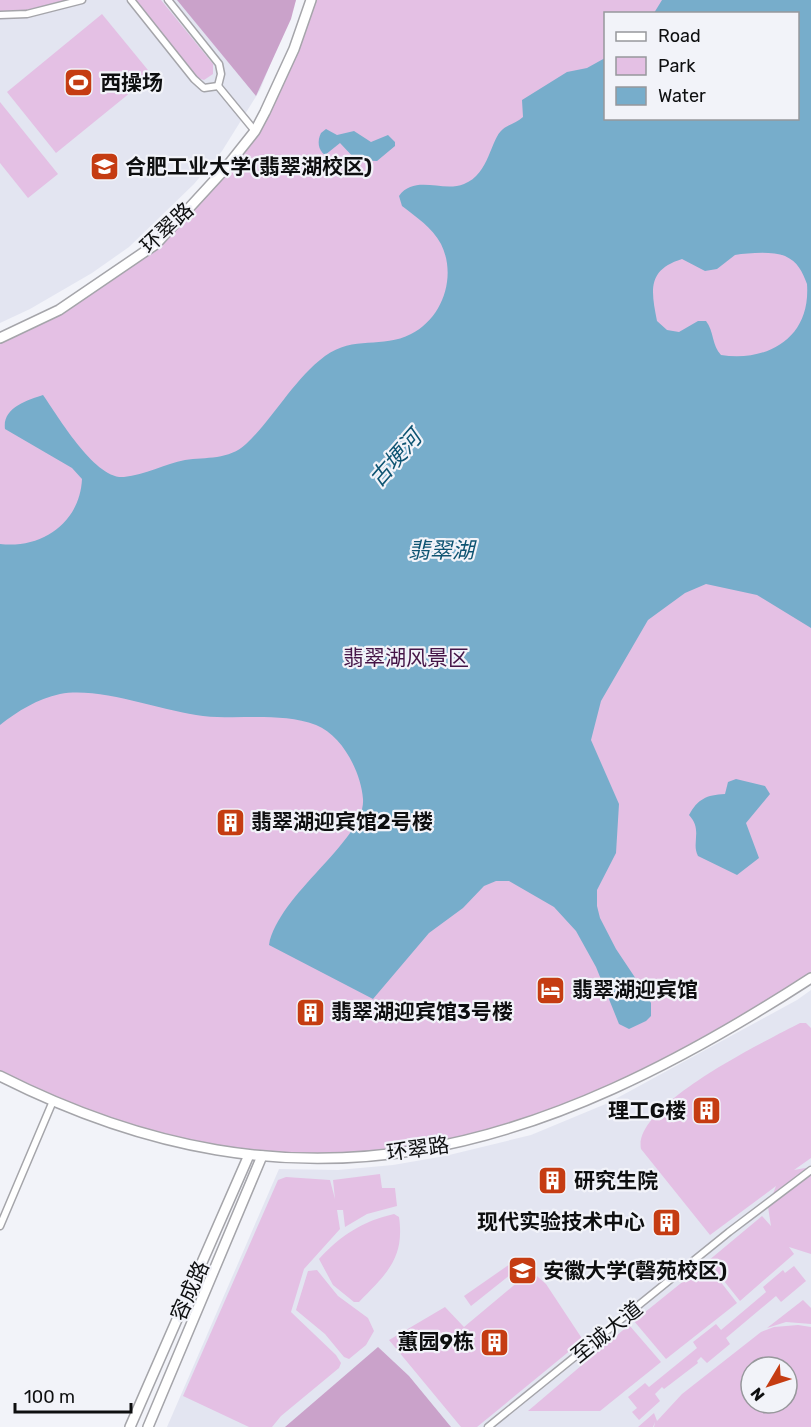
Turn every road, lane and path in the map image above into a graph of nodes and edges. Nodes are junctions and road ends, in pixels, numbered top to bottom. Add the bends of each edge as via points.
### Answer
1 (82, 0) edge
2 (131, 0) edge
3 (168, 0) edge
4 (311, 0) edge
5 (0, 15) edge
6 (218, 86) junction
7 (255, 131) junction
8 (0, 338) edge
9 (811, 978) edge
10 (0, 1076) edge
11 (53, 1101) junction
12 (249, 1155) junction
13 (262, 1156) junction
14 (811, 1170) edge
15 (0, 1226) edge
16 (130, 1427) edge
17 (148, 1427) edge
18 (488, 1427) edge

1 - 5 street via 27,15
2 - 6 street via 194,79 204,88
3 - 6 street via 219,64
4 - 7 street, 环翠路 via 294,49
6 - 7 street
7 - 8 street, 环翠路 via 225,171 156,244 59,310
9 - 13 street, 环翠路 via 752,1015 623,1084 524,1126 474,1140 400,1153 328,1159
10 - 11 street, 环翠路
11 - 12 street, 环翠路 via 155,1137
11 - 15 street
12 - 13 street, 环翠路
12 - 16 street, 容成路
13 - 17 street, 容成路
14 - 18 street, 至诚大道

